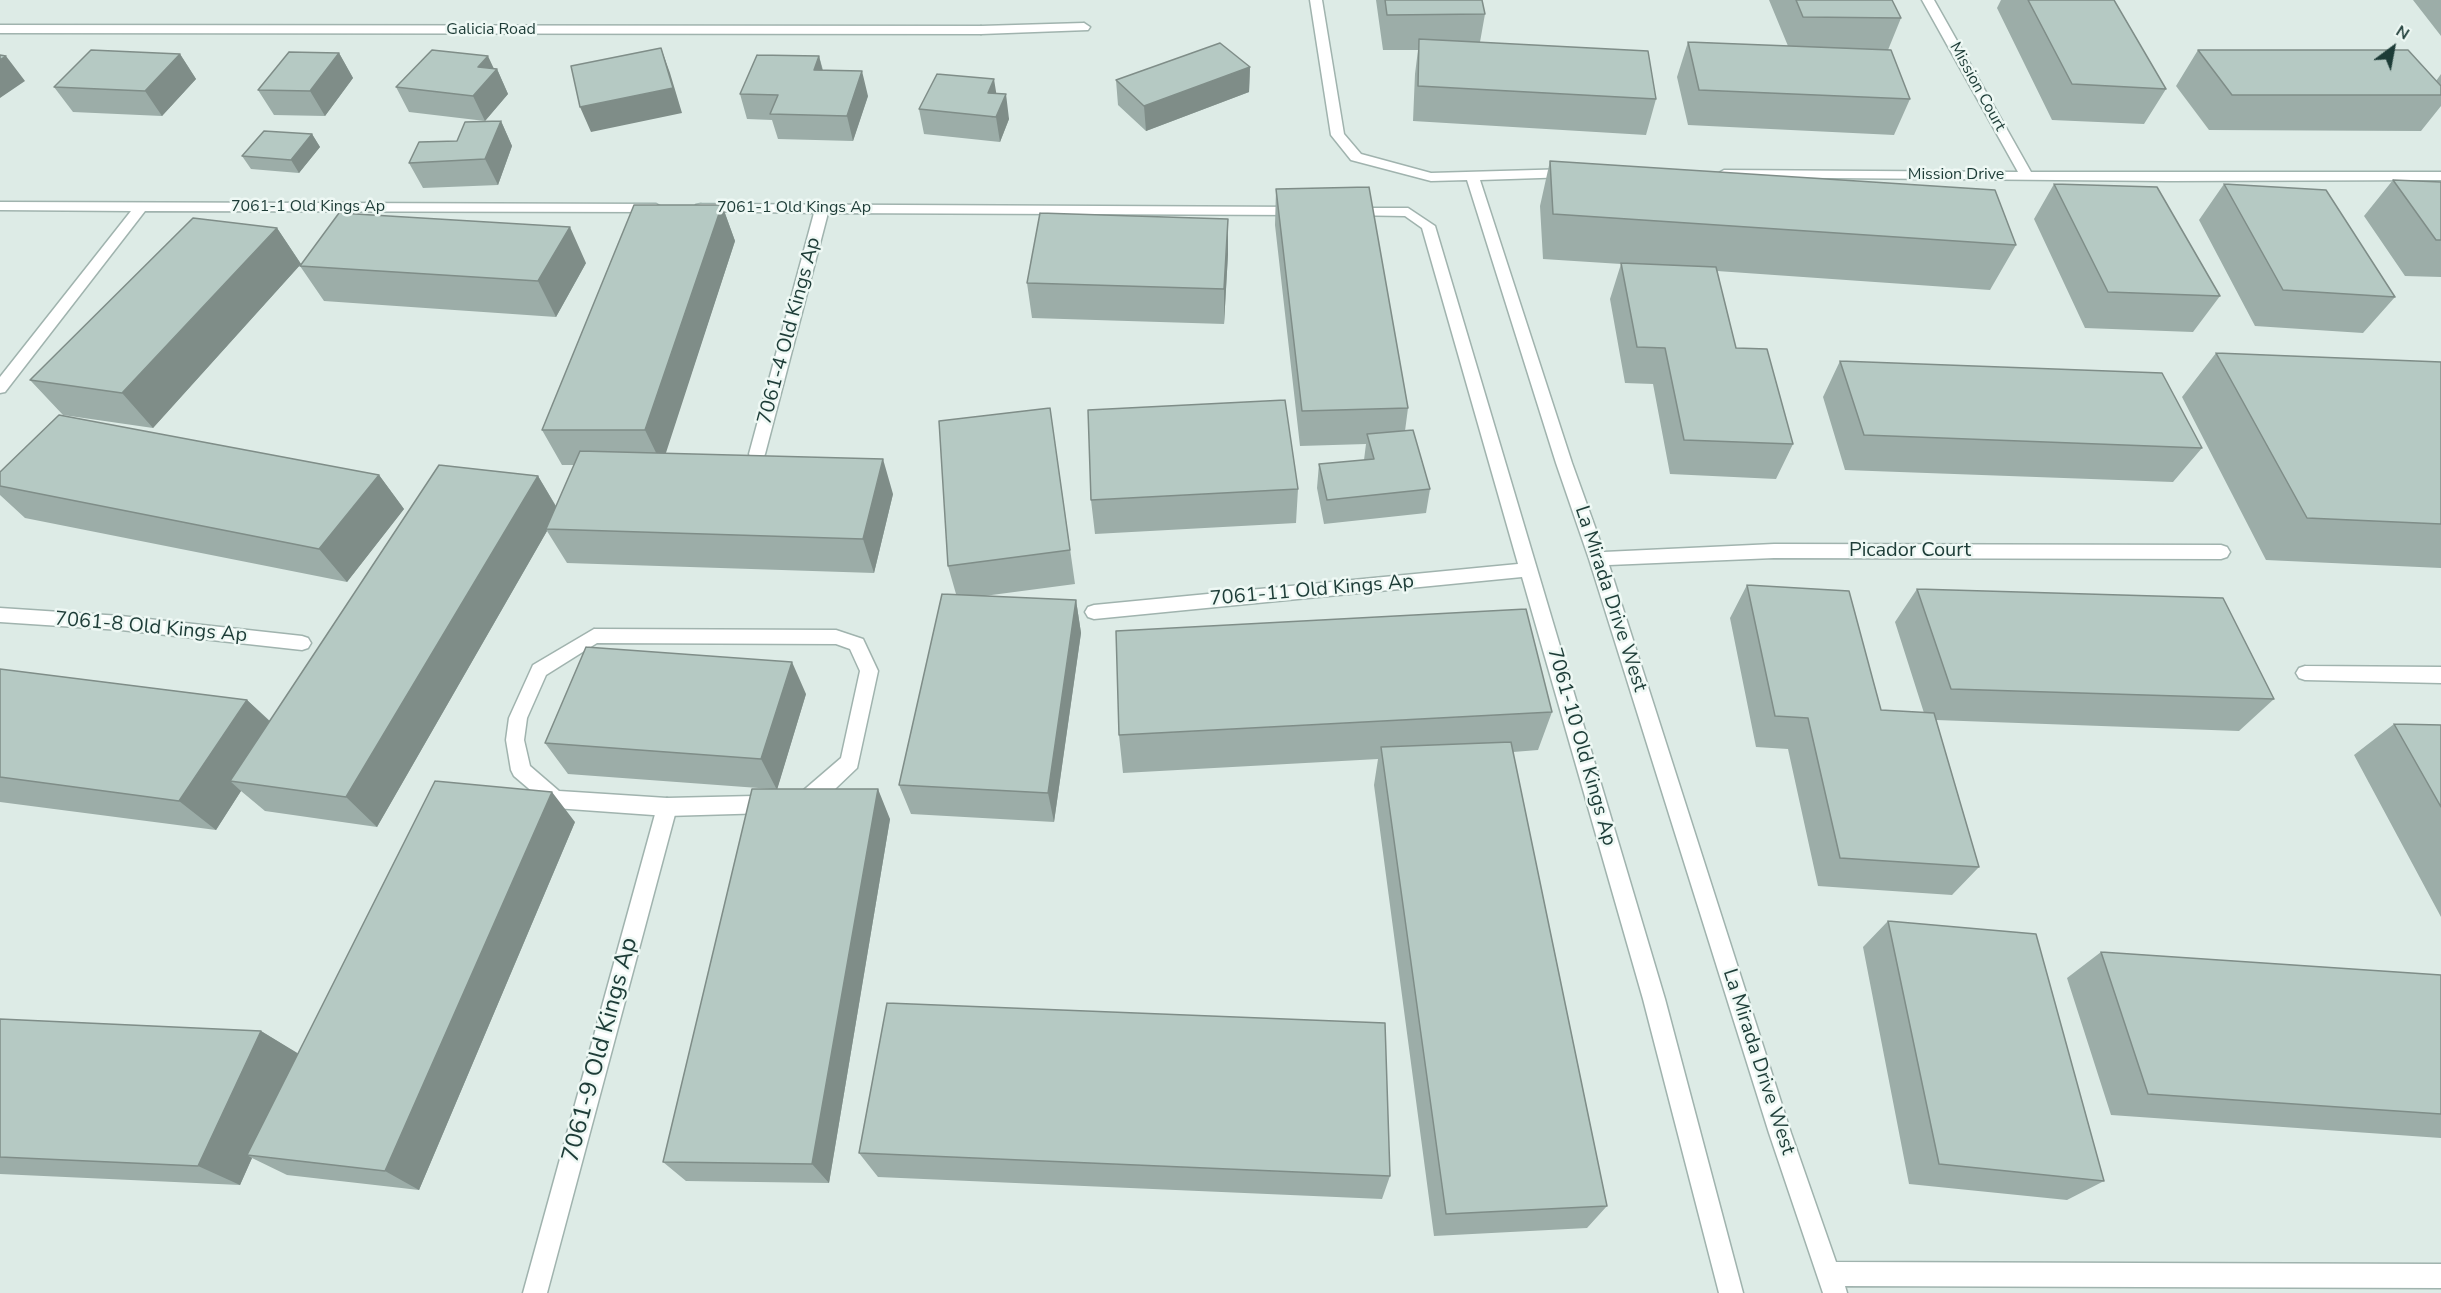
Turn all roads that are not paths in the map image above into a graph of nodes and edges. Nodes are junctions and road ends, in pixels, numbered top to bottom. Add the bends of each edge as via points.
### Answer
1 (1316, 0) edge
2 (1928, 0) edge
3 (1084, 27) dead end
4 (0, 29) edge
5 (1587, 173) edge
6 (1705, 174) edge
7 (2026, 175) junction
8 (1472, 176) junction
9 (2441, 176) edge
10 (0, 206) edge
11 (141, 207) junction
12 (667, 208) edge
13 (691, 208) edge
14 (822, 208) junction
15 (1312, 212) edge
16 (1336, 212) edge
17 (0, 388) edge
18 (757, 454) edge
19 (2221, 552) dead end
20 (1598, 559) junction
21 (1530, 570) junction
22 (1094, 612) dead end
23 (0, 615) edge
24 (302, 643) dead end
25 (2305, 673) dead end
26 (2441, 675) edge
27 (667, 807) junction
28 (2441, 1276) edge
29 (1832, 1283) edge
30 (535, 1293) edge
31 (1731, 1293) edge

1 - 8 street via 1338,135 1356,157 1431,177
2 - 7 street, Mission Court
3 - 4 street, Galicia Road
5 - 8 street
6 - 7 street, Mission Drive
7 - 9 street, Mission Drive
8 - 20 street, La Mirada Drive West
10 - 11 street, 7061-1 Old Kings Ap
11 - 12 street, 7061-1 Old Kings Ap
11 - 17 street
13 - 14 street, 7061-1 Old Kings Ap
14 - 15 street, 7061-1 Old Kings Ap
14 - 18 street, 7061-4 Old Kings Ap
16 - 21 street, 7061-10 Old Kings Ap via 1408,212 1428,226
19 - 20 street, Picador Court via 1774,551
20 - 29 street, La Mirada Drive West via 1780,1133
21 - 22 street, 7061-11 Old Kings Ap
21 - 31 street, 7061-10 Old Kings Ap via 1654,999
23 - 24 street, 7061-8 Old Kings Ap via 122,623
25 - 26 street
27 - 27 street via 802,803 828,783 850,762 868,671 858,644 836,637 594,636 539,670 518,718 516,740 521,770 555,799
27 - 30 street, 7061-9 Old Kings Ap
28 - 29 street

